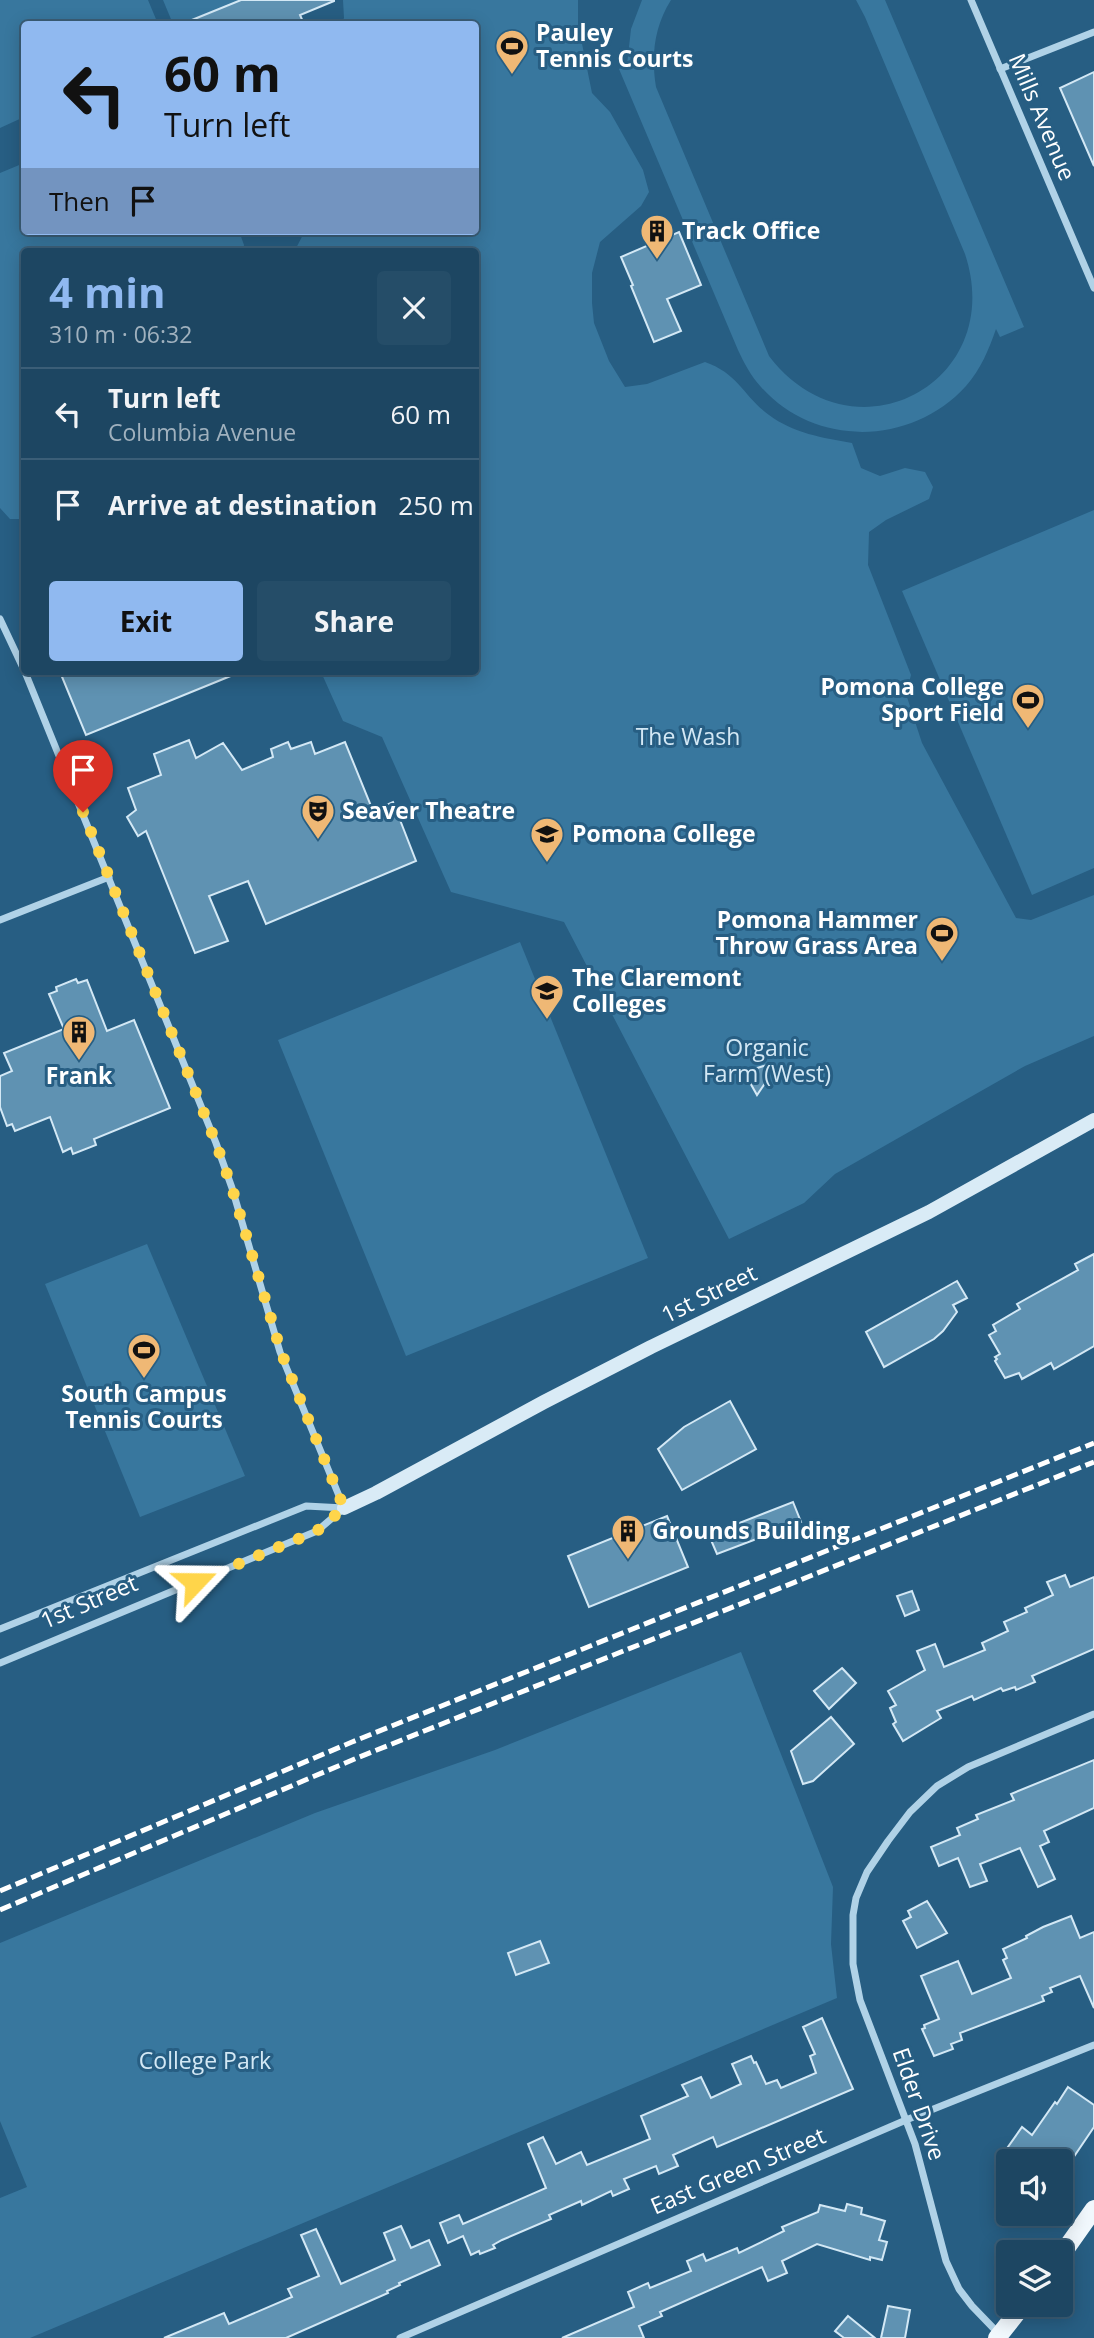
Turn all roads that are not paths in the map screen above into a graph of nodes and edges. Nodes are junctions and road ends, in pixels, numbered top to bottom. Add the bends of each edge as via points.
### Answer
1 (971, 0) edge
2 (1094, 32) edge
3 (1000, 69) junction
4 (1094, 288) edge
5 (0, 619) edge
6 (21, 663) edge
7 (27, 675) edge
8 (109, 877) junction
9 (0, 920) edge
10 (1094, 1120) edge
11 (344, 1508) junction
12 (0, 1629) edge
13 (0, 1663) edge
14 (1094, 1714) edge
15 (1094, 2045) edge
16 (906, 2120) junction
17 (1094, 2209) edge
18 (1072, 2240) edge
19 (1013, 2317) edge
20 (998, 2336) edge
21 (400, 2338) edge

1 - 3 street, Mills Avenue
2 - 3 street
3 - 4 street, Mills Avenue
5 - 6 street
7 - 8 street
8 - 9 street
8 - 11 street via 216,1143 281,1352
10 - 11 street, 1st Street via 929,1212 651,1347
11 - 12 street, 1st Street via 306,1506
11 - 13 street, 1st Street via 317,1531
14 - 16 street, Elder Drive via 968,1767 937,1786 910,1812 867,1872 853,1915 853,1964 860,2000
15 - 16 street, East Green Street
16 - 20 street, Elder Drive via 946,2260 966,2297
16 - 21 street, East Green Street
17 - 18 main road
19 - 20 main road

